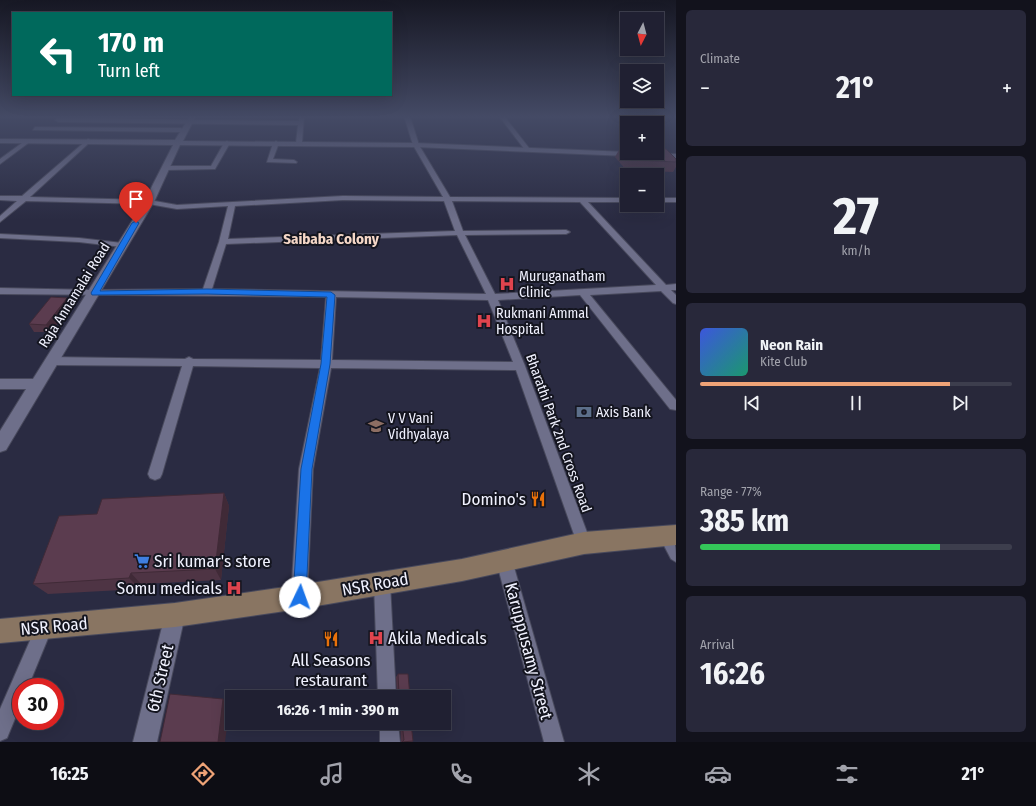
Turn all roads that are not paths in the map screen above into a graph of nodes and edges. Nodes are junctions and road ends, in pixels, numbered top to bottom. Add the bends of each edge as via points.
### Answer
1 (15, 151) edge
2 (77, 151) edge
3 (174, 151) edge
4 (223, 151) edge
5 (273, 151) edge
6 (419, 151) edge
7 (557, 151) edge
8 (666, 151) edge
9 (674, 157) edge
10 (0, 162) edge
11 (294, 162) dead end
12 (165, 168) junction
13 (23, 197) junction
14 (0, 198) edge
15 (447, 198) junction
16 (582, 200) junction
17 (620, 200) edge
18 (664, 200) edge
19 (676, 200) edge
20 (149, 202) junction
21 (232, 203) junction
22 (0, 220) edge
23 (566, 232) dead end
24 (460, 233) junction
25 (0, 236) edge
26 (223, 242) junction
27 (122, 245) junction
28 (661, 287) junction
29 (676, 287) edge
30 (0, 291) edge
31 (207, 292) junction
32 (582, 292) junction
33 (94, 293) junction
34 (331, 295) junction
35 (492, 297) junction
36 (676, 301) edge
37 (51, 361) junction
38 (189, 361) junction
39 (326, 364) junction
40 (520, 366) junction
41 (0, 384) edge
42 (36, 384) junction
43 (674, 406) dead end
44 (0, 445) edge
45 (155, 474) dead end
46 (673, 542) edge
47 (584, 543) junction
48 (504, 560) junction
49 (382, 583) junction
50 (300, 597) junction
51 (175, 615) junction
52 (45, 626) junction
53 (0, 631) edge
54 (388, 690) edge
55 (0, 730) edge
56 (389, 730) edge
57 (145, 742) edge
58 (390, 742) edge
59 (554, 742) edge

1 - 10 street
2 - 13 street
3 - 12 street, Raja Annamalai Road
4 - 12 street via 213,168
5 - 11 street via 269,161
6 - 15 street, Bharathi Park 2nd Cross Road
7 - 9 street
8 - 9 street
12 - 20 street, Raja Annamalai Road
13 - 14 street
13 - 20 street
13 - 22 street
15 - 16 street
15 - 21 street via 343,198
15 - 24 street, Bharathi Park 2nd Cross Road
16 - 17 street
16 - 28 street
18 - 19 street
20 - 21 street via 177,207
20 - 27 street, Raja Annamalai Road
21 - 26 street
23 - 24 street
24 - 26 street
24 - 35 street, Bharathi Park 2nd Cross Road
25 - 27 street
26 - 31 street
27 - 33 street, Raja Annamalai Road
28 - 29 street
28 - 32 street
28 - 36 street
30 - 33 street
31 - 33 street
31 - 34 street
32 - 35 street
32 - 43 street
33 - 37 street, Raja Annamalai Road
34 - 35 street
34 - 39 street
35 - 40 street, Bharathi Park 2nd Cross Road
37 - 38 street
37 - 42 street, Raja Annamalai Road
38 - 39 street
38 - 45 street
39 - 40 street
39 - 50 street via 306,469
40 - 47 street, Bharathi Park 2nd Cross Road
41 - 42 street
42 - 44 street, Raja Annamalai Road
46 - 47 main road, NSR Road
47 - 48 main road, NSR Road
48 - 49 main road, NSR Road via 462,570
48 - 59 street, Karuppusamy Street
49 - 50 main road, NSR Road
49 - 54 street
50 - 51 main road, NSR Road
51 - 52 main road, NSR Road
51 - 57 street, 6th Street
52 - 53 main road, NSR Road
52 - 55 street
56 - 58 street

